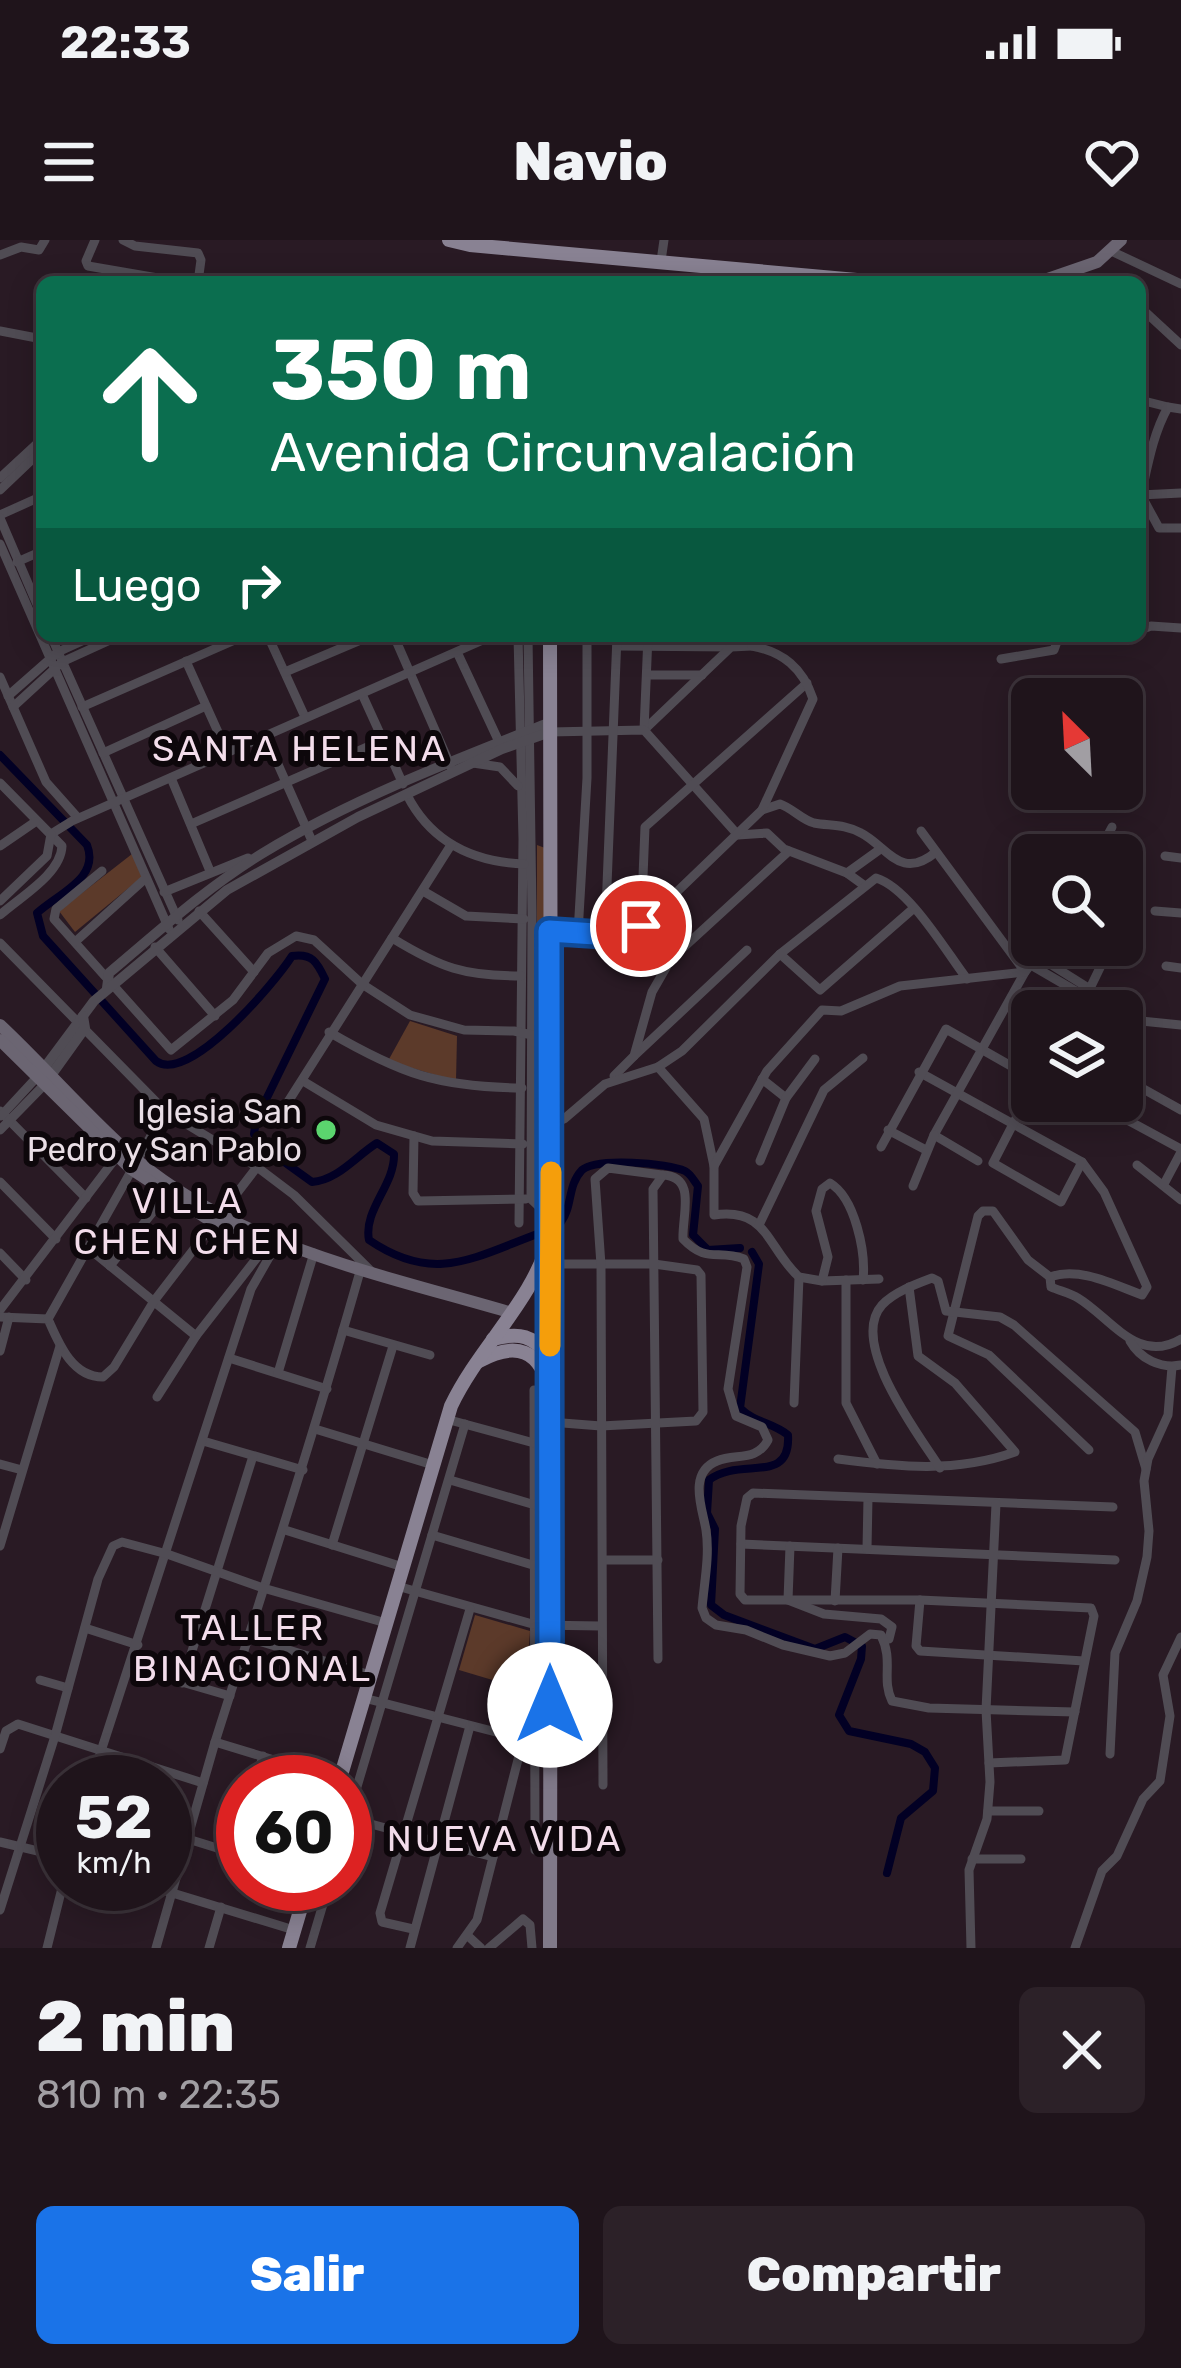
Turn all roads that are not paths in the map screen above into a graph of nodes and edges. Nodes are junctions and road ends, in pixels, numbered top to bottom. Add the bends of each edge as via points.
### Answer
1 (45, 240) edge
2 (95, 240) edge
3 (123, 240) edge
4 (449, 240) edge
5 (664, 240) edge
6 (1116, 245) edge
7 (0, 255) edge
8 (661, 262) junction
9 (146, 276) edge
10 (199, 276) edge
11 (821, 276) edge
12 (1061, 276) edge
13 (1181, 284) edge
14 (1146, 312) edge
15 (1152, 318) junction
16 (1146, 321) edge
17 (0, 331) edge
18 (36, 338) edge
19 (1181, 345) edge
20 (1146, 402) edge
21 (1168, 407) junction
22 (1181, 409) edge
23 (36, 445) edge
24 (36, 456) edge
25 (1146, 470) edge
26 (0, 478) edge
27 (0, 490) edge
28 (1181, 494) edge
29 (1146, 495) edge
30 (36, 499) edge
31 (1146, 505) edge
32 (0, 517) edge
33 (1181, 528) edge
34 (0, 544) edge
35 (36, 554) edge
36 (17, 562) junction
37 (36, 603) edge
38 (36, 619) edge
39 (1146, 628) edge
40 (1181, 628) edge
41 (47, 642) edge
42 (52, 642) edge
43 (84, 642) edge
44 (102, 642) edge
45 (220, 642) edge
46 (271, 642) edge
47 (356, 642) edge
48 (397, 642) edge
49 (479, 642) edge
50 (518, 642) edge
51 (528, 642) edge
52 (550, 642) edge
53 (587, 642) edge
54 (617, 642) edge
55 (648, 642) edge
56 (749, 642) edge
57 (755, 642) edge
58 (1057, 642) edge
59 (731, 647) junction
60 (457, 652) junction
61 (1001, 658) dead end
62 (56, 660) junction
63 (187, 661) junction
64 (285, 673) junction
65 (410, 673) junction
66 (647, 675) junction
67 (704, 675) junction
68 (0, 677) edge
69 (807, 682) junction
70 (362, 694) junction
71 (11, 702) junction
72 (206, 706) junction
73 (82, 707) junction
74 (305, 717) junction
75 (550, 727) junction
76 (612, 729) junction
77 (644, 730) junction
78 (587, 731) junction
79 (265, 735) junction
80 (525, 737) junction
81 (383, 740) junction
82 (501, 746) junction
83 (227, 752) junction
84 (103, 753) junction
85 (472, 763) junction
86 (452, 768) junction
87 (170, 778) junction
88 (285, 781) junction
89 (0, 784) edge
90 (690, 784) junction
91 (405, 789) junction
92 (520, 790) junction
93 (117, 802) junction
94 (531, 806) junction
95 (762, 810) junction
96 (35, 822) junction
97 (71, 822) junction
98 (191, 824) junction
99 (1112, 827) dead end
100 (921, 831) dead end
101 (51, 834) junction
102 (1108, 834) edge
103 (310, 835) junction
104 (738, 835) junction
105 (451, 845) junction
106 (0, 846) edge
107 (878, 850) junction
108 (279, 851) junction
109 (789, 851) junction
110 (935, 852) junction
111 (261, 854) junction
112 (1165, 856) dead end
113 (1181, 858) edge
114 (526, 864) junction
115 (211, 871) junction
116 (102, 872) dead end
117 (847, 873) junction
118 (146, 878) junction
119 (865, 886) junction
120 (422, 891) junction
121 (164, 892) junction
122 (0, 901) edge
123 (914, 908) junction
124 (1156, 910) dead end
125 (199, 911) junction
126 (1181, 913) edge
127 (0, 915) edge
128 (526, 920) junction
129 (174, 925) junction
130 (641, 926) junction
131 (549, 931) junction
132 (578, 933) junction
133 (605, 935) junction
134 (392, 938) junction
135 (1011, 940) edge
136 (74, 942) junction
137 (0, 944) edge
138 (155, 947) junction
139 (747, 950) dead end
140 (780, 954) junction
141 (1023, 966) edge
142 (1031, 966) edge
143 (1036, 966) edge
144 (1166, 966) dead end
145 (1181, 968) edge
146 (254, 972) junction
147 (527, 976) junction
148 (967, 979) junction
149 (362, 984) junction
150 (105, 990) junction
151 (1085, 990) edge
152 (1008, 1007) junction
153 (1011, 1009) edge
154 (214, 1016) junction
155 (82, 1022) junction
156 (1143, 1022) edge
157 (0, 1025) edge
158 (1181, 1025) edge
159 (524, 1030) junction
160 (329, 1031) junction
161 (0, 1040) edge
162 (982, 1048) junction
163 (634, 1056) junction
164 (863, 1058) dead end
165 (815, 1059) dead end
166 (1011, 1065) edge
167 (658, 1067) junction
168 (919, 1072) junction
169 (45, 1075) junction
170 (762, 1079) junction
171 (303, 1081) junction
172 (605, 1084) junction
173 (525, 1088) junction
174 (1143, 1089) edge
175 (958, 1091) junction
176 (786, 1099) junction
177 (165, 1111) junction
178 (1181, 1111) edge
179 (3, 1116) edge
180 (279, 1116) dead end
181 (1011, 1121) edge
182 (1012, 1122) joint
183 (1131, 1122) edge
184 (550, 1125) junction
185 (0, 1130) edge
186 (888, 1130) junction
187 (934, 1135) junction
188 (414, 1136) junction
189 (526, 1144) junction
190 (880, 1147) dead end
191 (926, 1150) junction
192 (1181, 1151) edge
193 (118, 1155) junction
194 (760, 1161) dead end
195 (978, 1161) dead end
196 (1082, 1162) junction
197 (134, 1164) junction
198 (1137, 1165) dead end
199 (714, 1166) junction
200 (257, 1167) junction
201 (662, 1175) junction
202 (0, 1182) edge
203 (1163, 1184) junction
204 (914, 1186) dead end
205 (167, 1194) junction
206 (86, 1198) junction
207 (525, 1199) junction
208 (1181, 1200) edge
209 (218, 1218) junction
210 (519, 1223) dead end
211 (759, 1225) junction
212 (551, 1226) junction
213 (56, 1239) junction
214 (274, 1240) junction
215 (87, 1247) junction
216 (0, 1253) edge
217 (314, 1253) junction
218 (550, 1264) junction
219 (655, 1264) junction
220 (601, 1265) junction
221 (110, 1266) junction
222 (366, 1270) junction
223 (1050, 1276) junction
224 (799, 1277) junction
225 (880, 1279) dead end
226 (26, 1280) junction
227 (846, 1280) junction
228 (863, 1280) junction
229 (822, 1281) junction
230 (909, 1287) junction
231 (154, 1301) junction
232 (953, 1312) junction
233 (512, 1313) junction
234 (3, 1315) edge
235 (48, 1319) junction
236 (343, 1330) junction
237 (196, 1336) junction
238 (493, 1339) junction
239 (1181, 1339) edge
240 (1130, 1341) junction
241 (60, 1346) junction
242 (393, 1346) junction
243 (0, 1351) edge
244 (430, 1355) dead end
245 (229, 1358) junction
246 (550, 1358) junction
247 (475, 1364) junction
248 (1177, 1366) edge
249 (278, 1373) junction
250 (327, 1389) junction
251 (542, 1390) junction
252 (1176, 1390) edge
253 (157, 1397) dead end
254 (794, 1403) dead end
255 (446, 1419) junction
256 (549, 1422) junction
257 (465, 1424) junction
258 (654, 1424) junction
259 (601, 1426) junction
260 (315, 1429) junction
261 (203, 1441) junction
262 (363, 1443) junction
263 (534, 1444) junction
264 (1089, 1450) dead end
265 (253, 1456) junction
266 (838, 1459) dead end
267 (0, 1464) edge
268 (877, 1464) junction
269 (433, 1465) junction
270 (940, 1468) junction
271 (1146, 1469) junction
272 (22, 1470) junction
273 (302, 1470) junction
274 (450, 1480) junction
275 (868, 1498) junction
276 (996, 1504) junction
277 (535, 1505) junction
278 (1113, 1507) dead end
279 (285, 1530) junction
280 (432, 1535) junction
281 (741, 1544) junction
282 (332, 1545) junction
283 (0, 1546) edge
284 (790, 1546) junction
285 (838, 1548) junction
286 (867, 1550) junction
287 (167, 1554) junction
288 (993, 1555) junction
289 (603, 1560) junction
290 (658, 1560) junction
291 (1115, 1560) dead end
292 (403, 1567) junction
293 (543, 1567) junction
294 (217, 1571) junction
295 (397, 1586) junction
296 (263, 1588) junction
297 (416, 1592) junction
298 (788, 1600) junction
299 (920, 1600) junction
300 (835, 1601) junction
301 (991, 1604) junction
302 (470, 1609) junction
303 (386, 1623) junction
304 (601, 1626) junction
305 (543, 1627) junction
306 (85, 1628) junction
307 (1181, 1636) edge
308 (246, 1637) junction
309 (883, 1639) junction
310 (138, 1645) junction
311 (988, 1657) junction
312 (658, 1659) dead end
313 (1084, 1661) junction
314 (130, 1667) junction
315 (370, 1675) junction
316 (40, 1680) dead end
317 (182, 1683) junction
318 (68, 1688) junction
319 (230, 1696) junction
320 (364, 1698) junction
321 (382, 1703) junction
322 (986, 1710) junction
323 (1075, 1712) junction
324 (438, 1716) junction
325 (470, 1726) junction
326 (56, 1736) junction
327 (528, 1740) junction
328 (215, 1742) junction
329 (550, 1743) junction
330 (0, 1749) edge
331 (101, 1749) junction
332 (1110, 1754) dead end
333 (99, 1755) edge
334 (120, 1755) edge
335 (260, 1755) edge
336 (347, 1755) edge
337 (366, 1755) edge
338 (989, 1762) junction
339 (192, 1779) edge
340 (203, 1783) junction
341 (603, 1785) dead end
342 (988, 1811) junction
343 (1039, 1811) dead end
344 (192, 1824) edge
345 (372, 1827) edge
346 (404, 1834) junction
347 (0, 1842) edge
348 (440, 1843) junction
349 (19, 1847) junction
350 (535, 1850) dead end
351 (36, 1851) edge
352 (493, 1857) junction
353 (972, 1859) junction
354 (1021, 1859) dead end
355 (0, 1910) edge
356 (56, 1911) edge
357 (167, 1911) edge
358 (220, 1911) edge
359 (234, 1911) edge
360 (300, 1911) edge
361 (320, 1911) edge
362 (413, 1929) junction
363 (295, 1930) junction
364 (467, 1935) junction
365 (47, 1948) edge
366 (156, 1948) edge
367 (209, 1948) edge
368 (289, 1948) edge
369 (310, 1948) edge
370 (410, 1948) edge
371 (457, 1948) edge
372 (485, 1948) edge
373 (532, 1948) edge
374 (550, 1948) edge
375 (971, 1948) edge
376 (1075, 1948) edge

1 - 7 street via 39,250
2 - 9 street via 88,266
3 - 10 street via 198,254
4 - 8 highway
5 - 8 street
6 - 12 main road
6 - 13 street
8 - 11 highway
14 - 15 street
15 - 16 street
15 - 19 street
17 - 18 street
20 - 21 street
21 - 22 street
21 - 25 street
23 - 26 street
24 - 27 street
28 - 29 street
30 - 32 street
31 - 33 street via 1159,528
32 - 36 street
34 - 38 street
35 - 36 street
36 - 37 street
39 - 40 street
41 - 62 street
42 - 62 street
43 - 62 street
44 - 62 street
45 - 63 street
46 - 64 street
47 - 64 street
48 - 65 street
49 - 60 street
50 - 80 street
51 - 80 street
52 - 75 highway
53 - 78 street
54 - 76 street
55 - 59 street
55 - 66 street
56 - 59 street
57 - 69 street via 780,652
58 - 61 street via 1045,654
59 - 67 street
60 - 65 street
60 - 82 street
62 - 71 street
62 - 73 street
62 - 93 street
63 - 72 street
63 - 73 street
64 - 74 street
65 - 70 street
65 - 86 street
66 - 67 street
66 - 77 street
67 - 77 street
68 - 71 street
69 - 90 street
69 - 95 street via 812,704
70 - 74 street
70 - 81 street
71 - 97 street
72 - 83 street
72 - 84 street
73 - 84 street
74 - 79 street
75 - 78 street
75 - 80 street
75 - 131 highway
76 - 77 street
76 - 78 street
76 - 133 street
77 - 90 street
78 - 132 street
79 - 83 street
79 - 88 street
80 - 82 street
80 - 92 street
80 - 94 street
81 - 88 street
81 - 91 street
82 - 85 street
82 - 86 street
83 - 87 street
84 - 93 street
85 - 86 street
85 - 92 street via 500,767
86 - 91 street
87 - 93 street
87 - 98 street
88 - 98 street
88 - 103 street
89 - 96 street
90 - 104 street
90 - 130 street via 643,830
91 - 103 street
91 - 105 street
92 - 94 street
92 - 114 street
93 - 97 street
93 - 118 street
93 - 121 street
94 - 114 street
95 - 104 street
95 - 107 street via 780,804 816,824 839,823
96 - 101 street
96 - 106 street
97 - 101 street
98 - 115 street
99 - 102 street
100 - 110 street
101 - 122 street via 47,856
101 - 127 street via 62,857
103 - 108 street
104 - 109 street via 767,833
104 - 130 street
105 - 114 street via 484,861
105 - 120 street
107 - 110 street via 904,862
107 - 117 street
108 - 111 street
108 - 125 street
109 - 117 street
109 - 163 street via 671,958
110 - 135 street
111 - 115 street
111 - 129 street
112 - 113 street
114 - 128 street
115 - 121 street
116 - 136 street via 53,914
117 - 119 street
118 - 129 street
118 - 136 street
119 - 123 street via 879,877
119 - 140 street
120 - 128 street via 466,916
120 - 134 street
121 - 129 street
123 - 140 street via 820,990
123 - 148 street
124 - 126 street
125 - 129 street
125 - 146 street
128 - 147 street
129 - 138 street
129 - 150 street via 109,973
130 - 133 street via 626,936
131 - 132 street
131 - 184 highway
132 - 133 street
134 - 147 street via 458,973
134 - 149 street
136 - 150 street
137 - 155 street
138 - 150 street
138 - 154 street
139 - 163 street
140 - 167 street
141 - 148 street
142 - 152 street
143 - 151 street
144 - 145 street
146 - 149 street via 284,941 306,936
146 - 154 street
147 - 159 street
148 - 170 street via 900,986 841,1011 822,1010
149 - 159 street via 434,1024
149 - 160 street
150 - 154 street via 171,1050
150 - 155 street
152 - 153 street
152 - 162 street
155 - 169 street
155 - 177 street
156 - 158 street
157 - 169 main road
159 - 173 street
160 - 171 street
160 - 173 street via 397,1070 466,1087
161 - 169 main road
162 - 166 street
162 - 168 street via 946,1029
162 - 175 street
163 - 172 street
164 - 211 street via 824,1090
165 - 176 street
167 - 172 street
167 - 199 street via 699,1110
168 - 175 street
168 - 186 street
169 - 179 street
169 - 193 main road
169 - 197 main road
170 - 176 street
170 - 199 street
171 - 180 street
171 - 188 street via 376,1125
172 - 184 street
173 - 189 street
174 - 178 street
175 - 181 street
175 - 187 street
176 - 194 street
177 - 197 street
177 - 200 street
179 - 185 street
179 - 206 street
182 - 196 street
182 - 196 street via 993,1163 1058,1202
183 - 192 street
184 - 212 highway
186 - 190 street
186 - 191 street
187 - 191 street
187 - 195 street
188 - 189 street
188 - 207 street via 418,1201
189 - 207 street
191 - 204 street
192 - 203 street
193 - 197 main road
193 - 206 street
196 - 223 street via 1104,1192 1147,1292 1077,1274
197 - 205 main road
197 - 209 main road
197 - 215 street
198 - 203 street
199 - 211 street via 714,1216 737,1213
200 - 209 street
200 - 222 street
201 - 219 street via 653,1190
201 - 220 street via 608,1168 597,1176
201 - 309 street via 681,1179 686,1189 683,1239 694,1251 744,1259 728,1389 736,1415 762,1427 768,1440 754,1455 717,1461 704,1473 698,1495 706,1618 830,1656 874,1633
202 - 213 street
203 - 208 street
205 - 209 main road
205 - 221 street
206 - 213 street
207 - 210 street
207 - 212 street
209 - 214 main road
209 - 231 street
211 - 224 street
212 - 218 main road
212 - 233 highway via 540,1270
213 - 226 street
214 - 217 main road
214 - 237 street
214 - 245 street
215 - 221 street
215 - 235 street
216 - 226 street
217 - 222 main road
217 - 249 street
218 - 220 street
218 - 246 main road
219 - 220 street
219 - 258 street
219 - 258 street via 701,1275 704,1412 696,1421
220 - 259 street
221 - 231 street
222 - 233 main road
222 - 236 street
223 - 232 street via 988,1209 978,1216
223 - 240 street via 1054,1289 1075,1296
224 - 229 street
224 - 254 street
225 - 228 street
226 - 234 street
227 - 228 street
227 - 229 street
227 - 268 street via 847,1403
228 - 229 street via 859,1233 830,1183 816,1211 828,1257
230 - 232 street via 936,1279
230 - 270 street via 878,1311 878,1366
230 - 270 street via 918,1356 955,1383 1016,1450
231 - 237 street
231 - 241 street via 103,1377 87,1376
232 - 264 street via 950,1340 988,1355
232 - 271 street via 1014,1325 1135,1432
233 - 238 highway
234 - 235 street
234 - 243 street
235 - 241 street
236 - 242 street
236 - 250 street
237 - 253 street
238 - 246 highway via 521,1334
238 - 247 highway
239 - 240 street via 1152,1347
240 - 248 street via 1146,1358
241 - 272 street
242 - 244 street
242 - 262 street
245 - 249 street
245 - 261 street
246 - 251 main road
247 - 251 highway via 499,1351 524,1352 539,1364
247 - 255 highway
248 - 252 street
249 - 250 street
250 - 260 street
251 - 256 main road
251 - 263 street
252 - 271 street
255 - 257 street
255 - 269 highway
256 - 259 street
256 - 293 main road
257 - 263 street
257 - 274 street
258 - 259 street
258 - 290 street
259 - 289 street
260 - 262 street
260 - 273 street
261 - 265 street
261 - 287 street
262 - 269 street
262 - 282 street
263 - 277 street
265 - 273 street
265 - 294 street
266 - 268 street
267 - 272 street
268 - 270 street
269 - 292 highway
271 - 332 street via 1147,1557 1115,1653
272 - 283 street
273 - 279 street
274 - 277 street
274 - 280 street
275 - 276 street
275 - 281 street via 750,1494
275 - 286 street
276 - 278 street
276 - 288 street
277 - 293 street
279 - 282 street
279 - 296 street
280 - 293 street
280 - 297 street
281 - 284 street
281 - 298 street via 742,1598
282 - 292 street
284 - 285 street
284 - 298 street
285 - 286 street
285 - 300 street
286 - 288 street
287 - 294 street
287 - 306 street via 113,1546
287 - 310 street
288 - 291 street
288 - 301 street
289 - 290 street
289 - 304 street
290 - 312 street
292 - 295 highway
293 - 305 main road
294 - 296 street
294 - 317 street
295 - 297 street
295 - 303 highway
296 - 303 street
296 - 308 street
297 - 302 street
297 - 321 street
298 - 300 street
298 - 309 street via 824,1614 880,1619 892,1628
299 - 300 street
299 - 301 street
299 - 311 street via 920,1651
301 - 311 street
301 - 313 street via 1091,1608
302 - 305 street
302 - 324 street
303 - 315 highway
304 - 305 street
304 - 341 street
305 - 327 street
305 - 329 main road
306 - 310 street
306 - 318 street
307 - 376 street via 1163,1675 1170,1716 1160,1781 1102,1871
308 - 315 street
308 - 319 street
309 - 322 street via 892,1701
310 - 314 street
311 - 313 street
311 - 322 street
313 - 323 street
314 - 317 street
314 - 331 street
315 - 320 highway
316 - 318 street
317 - 319 street
318 - 326 street
319 - 328 street
320 - 321 street
320 - 336 highway
321 - 324 street
321 - 337 street
322 - 323 street
322 - 338 street
323 - 338 street via 1063,1762
324 - 325 street
324 - 346 street
325 - 327 street
325 - 348 street
326 - 330 street via 14,1724
326 - 331 street
326 - 349 street
327 - 329 street
327 - 350 street
327 - 352 street
328 - 335 street
328 - 340 street
329 - 374 main road
331 - 333 street
331 - 334 street
338 - 342 street
339 - 340 street
340 - 344 street
342 - 343 street
342 - 353 street
345 - 346 street
346 - 348 street
346 - 362 street via 380,1916
347 - 349 street
348 - 352 street
348 - 362 street
349 - 351 street
349 - 355 street
352 - 364 street
353 - 354 street
353 - 375 street
356 - 365 street
357 - 366 street
358 - 367 street
359 - 363 street
360 - 363 highway
361 - 369 street
362 - 370 street
363 - 368 highway
364 - 371 street
364 - 372 street
372 - 373 street via 523,1918

